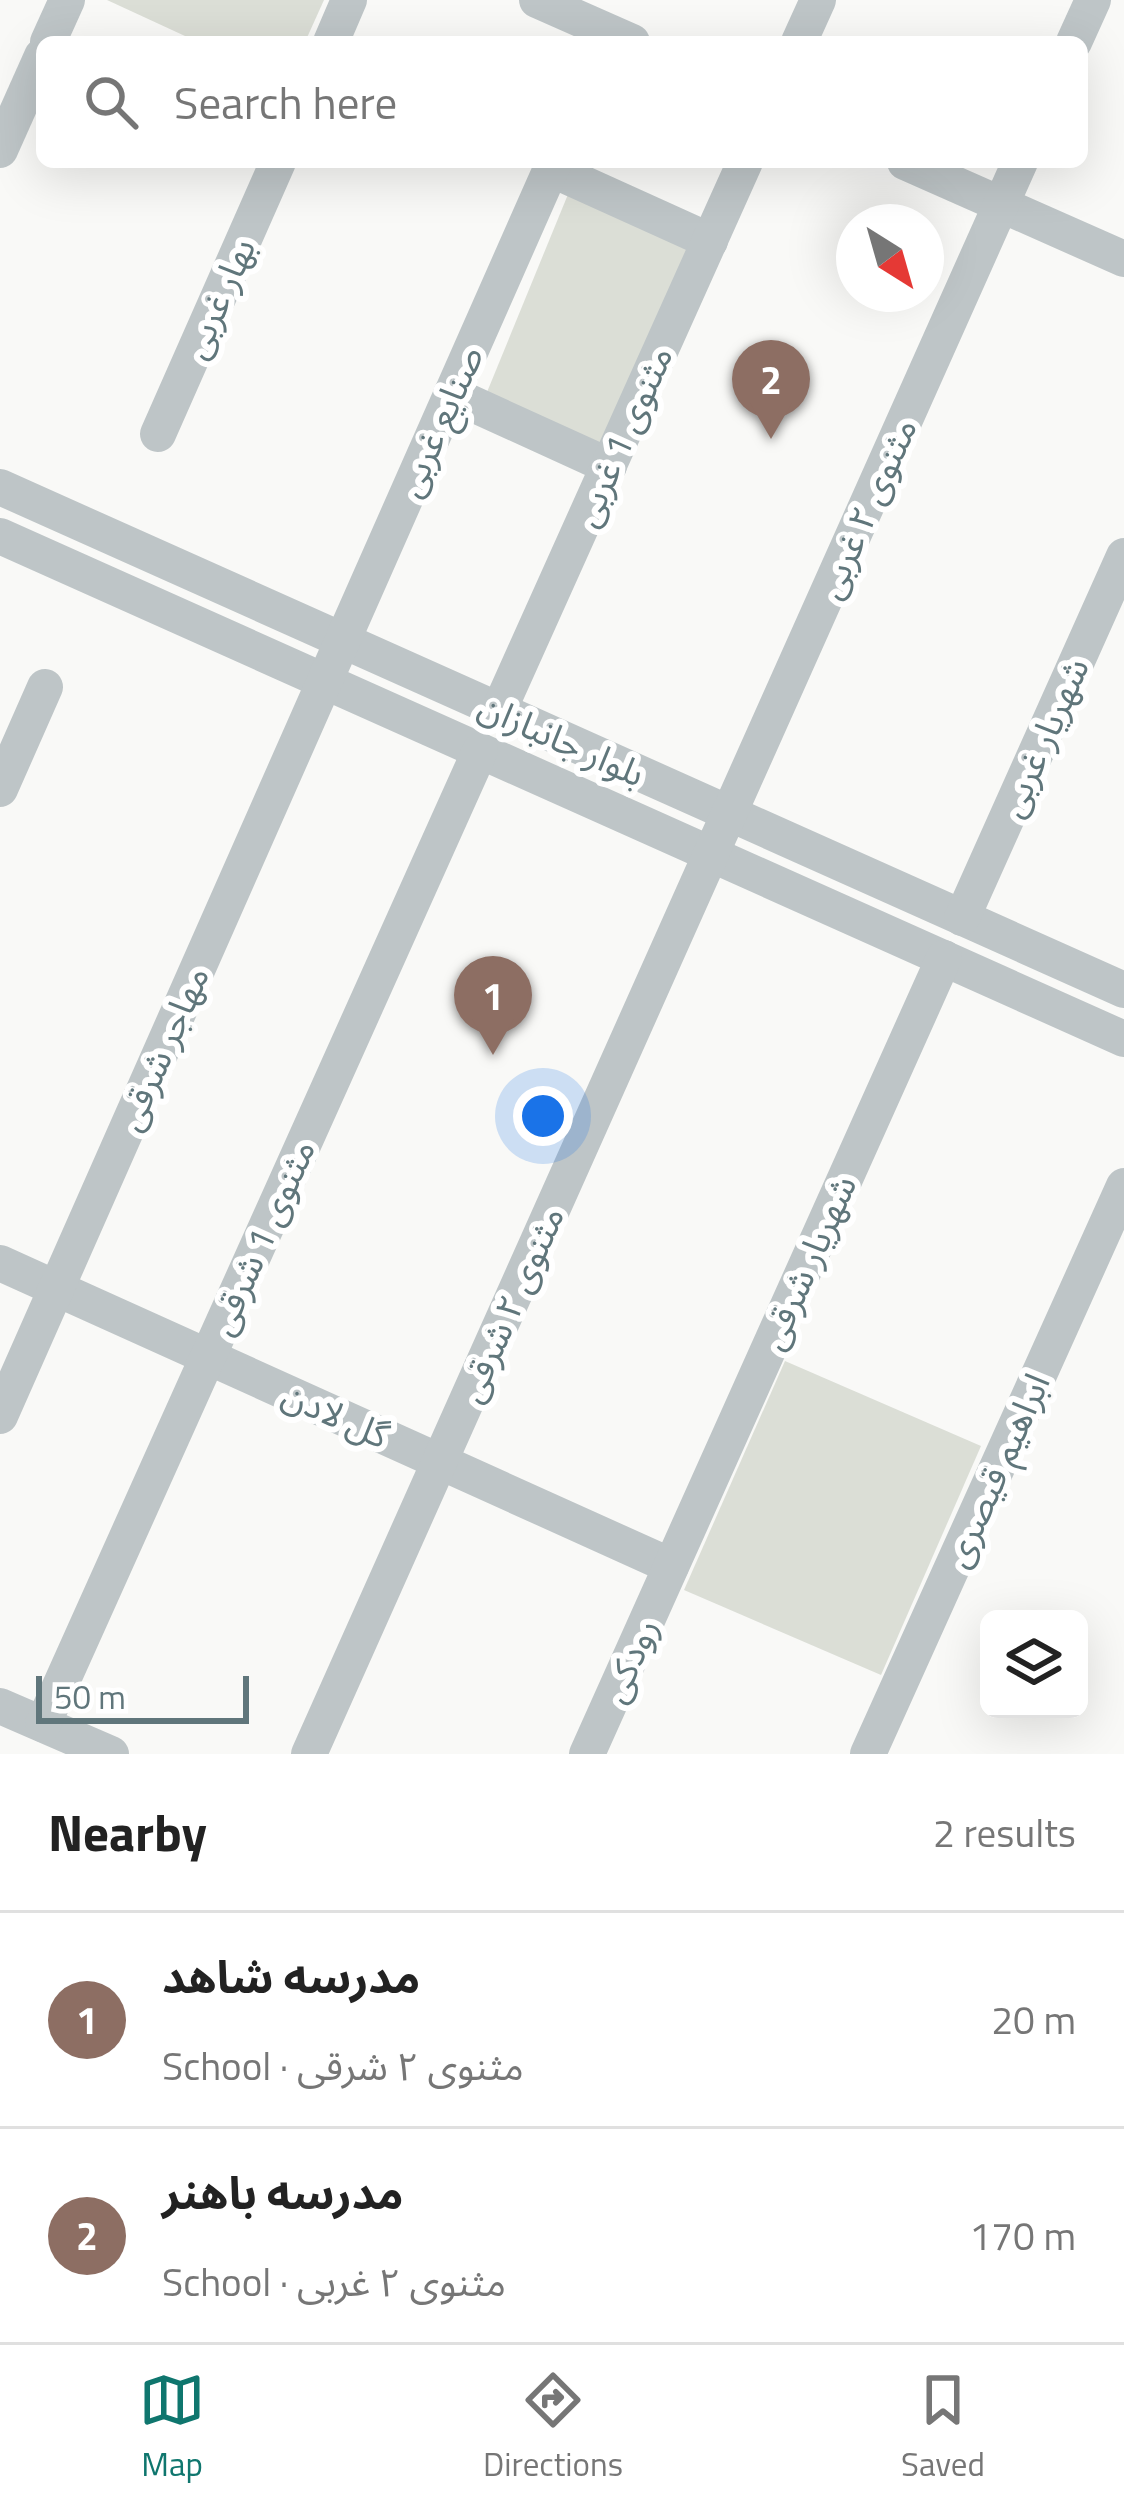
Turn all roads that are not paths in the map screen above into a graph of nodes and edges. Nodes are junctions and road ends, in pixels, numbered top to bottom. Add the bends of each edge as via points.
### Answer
1 (349, 0) edge
2 (537, 0) edge
3 (818, 0) edge
4 (1093, 0) edge
5 (619, 29) edge
6 (334, 36) edge
7 (802, 36) edge
8 (1077, 36) edge
9 (36, 80) edge
10 (0, 151) edge
11 (275, 168) edge
12 (552, 168) edge
13 (559, 168) edge
14 (742, 168) edge
15 (918, 168) edge
16 (1017, 168) edge
17 (1001, 205) junction
18 (710, 241) junction
19 (1124, 259) edge
20 (452, 394) junction
21 (158, 434) dead end
22 (609, 466) junction
23 (0, 487) edge
24 (0, 536) edge
25 (1124, 556) edge
26 (343, 640) junction
27 (325, 681) junction
28 (45, 687) dead end
29 (499, 710) junction
30 (480, 751) junction
31 (0, 789) edge
32 (729, 814) junction
33 (711, 854) junction
34 (962, 918) junction
35 (944, 958) junction
36 (1124, 990) edge
37 (1124, 1039) edge
38 (1124, 1186) edge
39 (0, 1263) edge
40 (56, 1288) junction
41 (208, 1357) junction
42 (0, 1416) edge
43 (440, 1462) junction
44 (671, 1566) junction
45 (0, 1706) edge
46 (43, 1724) junction
47 (111, 1754) edge
48 (309, 1754) edge
49 (587, 1754) edge
50 (868, 1754) edge

1 - 6 street
2 - 5 street
3 - 7 street
4 - 8 street
9 - 10 street
11 - 21 street, بهار غربی
12 - 20 street, صنایع غربی
13 - 18 street
14 - 18 street, مثنوی 1 غربی
15 - 17 street
16 - 17 street, مثنوی ۲ غربی
17 - 19 street
17 - 32 street, مثنوی ۲ غربی
18 - 22 street, مثنوی 1 غربی
20 - 22 street
20 - 26 street, صنایع غربی
22 - 29 street, مثنوی 1 غربی
23 - 26 street, بلوار جانبازان
24 - 27 street, بلوار جانبازان
25 - 34 street, شهریار غربی
26 - 27 street, صنایع غربی
26 - 29 street, بلوار جانبازان
27 - 30 street, بلوار جانبازان
27 - 40 street, مهاجر شرقی
28 - 31 street
29 - 32 street, بلوار جانبازان
30 - 33 street, بلوار جانبازان
30 - 41 street, مثنوی 1 شرقی
32 - 33 street, مثنوی ۲ غربی
32 - 34 street, بلوار جانبازان
33 - 35 street, بلوار جانبازان
33 - 43 street, مثنوی ۲ شرقی
34 - 36 street, بلوار جانبازان
35 - 37 street, بلوار جانبازان
35 - 44 street, شهریار شرقی
38 - 50 street, ابراهیم قیصری
39 - 40 street, گل لادن
40 - 41 street, گل لادن
40 - 42 street, مهاجر شرقی
41 - 43 street, گل لادن
41 - 46 street, مثنوی 1 شرقی
43 - 44 street, گل لادن
43 - 48 street, مثنوی ۲ شرقی
44 - 49 street, رودکی
45 - 46 street
46 - 47 street

